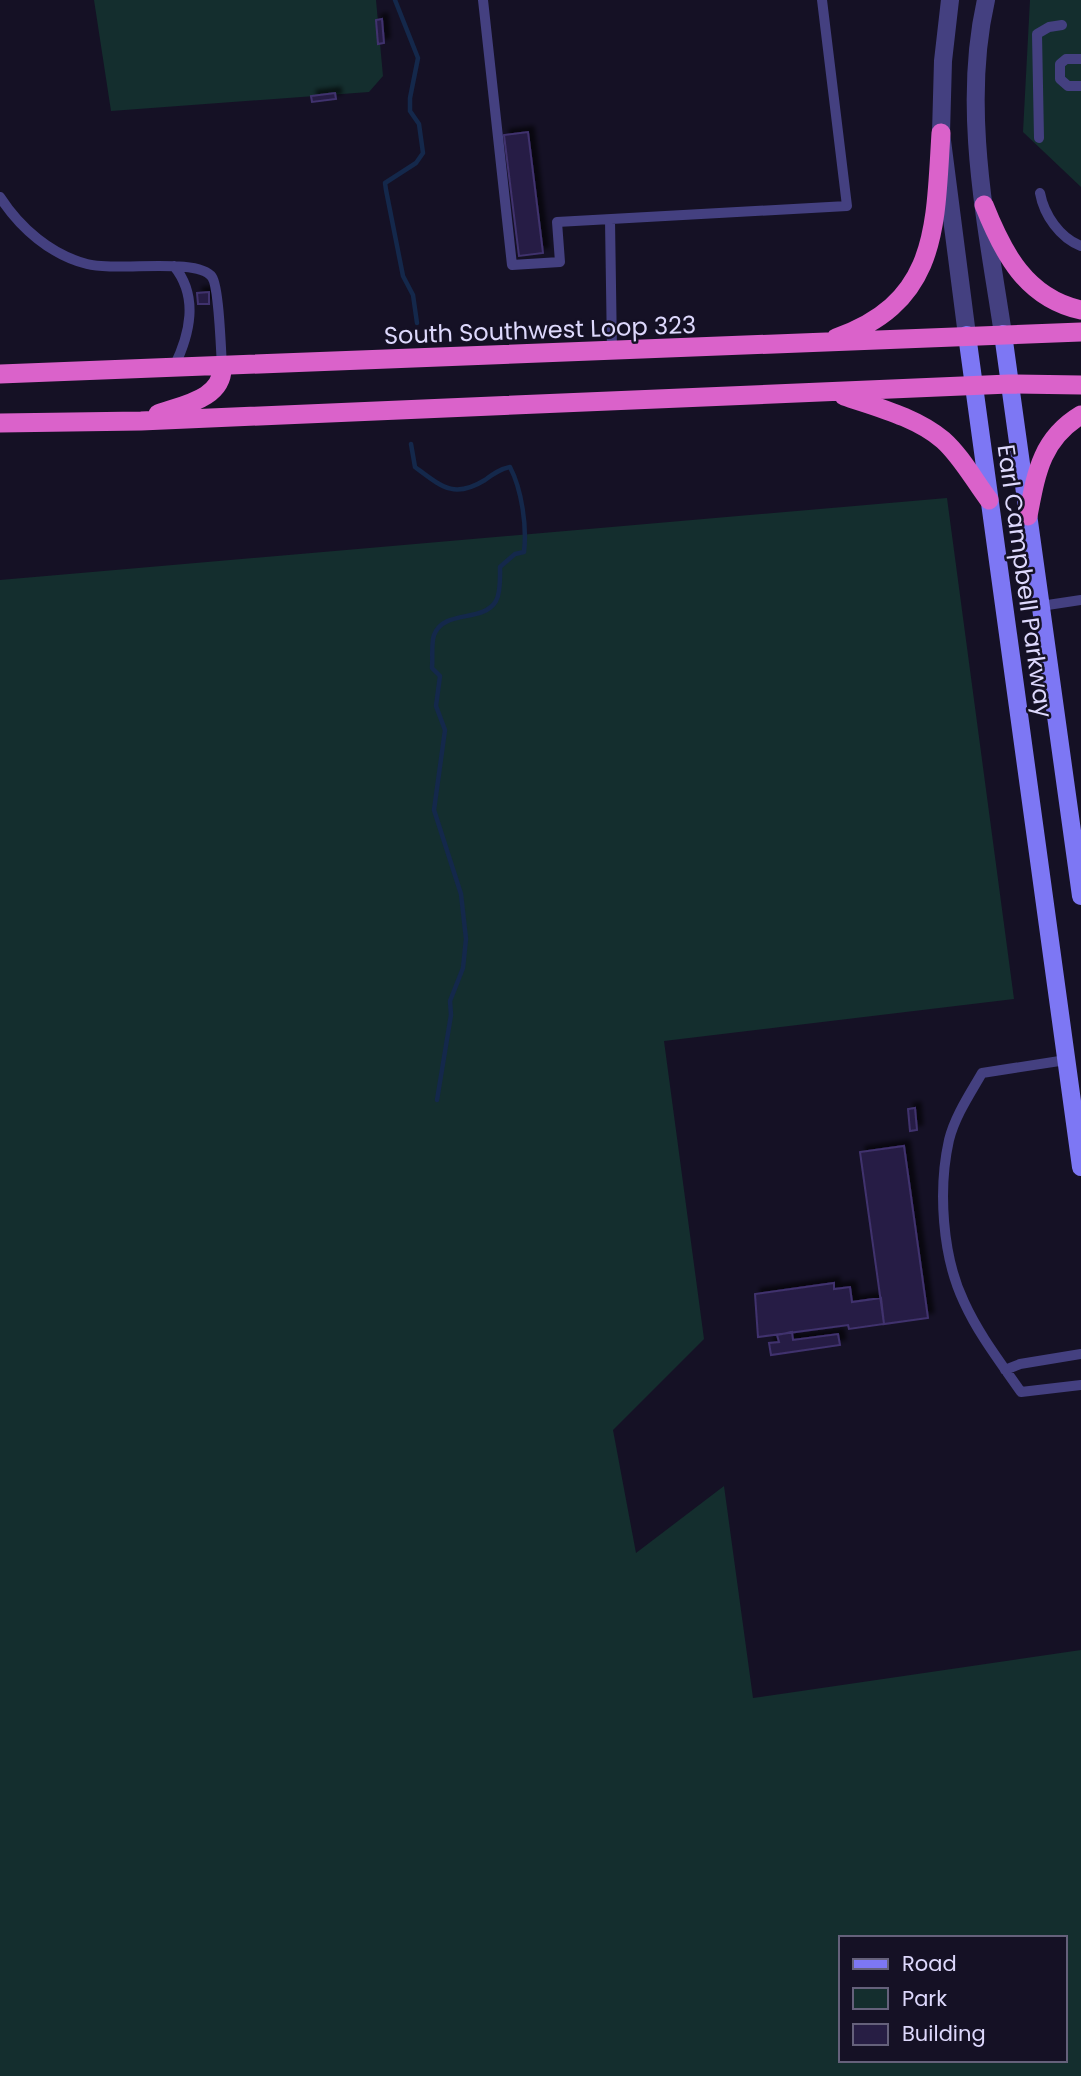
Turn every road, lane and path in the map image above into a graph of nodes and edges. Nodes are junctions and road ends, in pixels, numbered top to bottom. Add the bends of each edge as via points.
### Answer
1 (483, 0) edge
2 (822, 0) edge
3 (950, 0) edge
4 (986, 0) edge
5 (1062, 25) dead end
6 (1081, 59) edge
7 (1081, 86) edge
8 (941, 133) junction
9 (1038, 138) dead end
10 (1041, 193) dead end
11 (0, 197) edge
12 (984, 205) junction
13 (610, 220) junction
14 (1081, 246) edge
15 (174, 266) junction
16 (1081, 310) edge
17 (1081, 332) edge
18 (1003, 334) junction
19 (967, 335) junction
20 (817, 344) junction
21 (612, 351) junction
22 (222, 367) junction
23 (173, 369) junction
24 (0, 374) edge
25 (1009, 384) junction
26 (1081, 384) edge
27 (975, 386) junction
28 (833, 393) junction
29 (1081, 415) edge
30 (141, 421) junction
31 (0, 423) edge
32 (989, 500) junction
33 (1028, 516) junction
34 (1081, 600) edge
35 (1041, 606) junction
36 (1081, 896) edge
37 (1066, 1060) junction
38 (1081, 1167) edge
39 (1081, 1354) edge
40 (1005, 1370) junction
41 (1081, 1385) edge

1 - 13 lane via 512,265 560,262 557,222
2 - 13 lane via 847,206
3 - 8 street, Earl Campbell Parkway
4 - 12 street, Earl Campbell Parkway via 977,92
5 - 9 lane via 1037,34
6 - 7 lane via 1060,64 1060,79 1068,86
8 - 19 street, Earl Campbell Parkway
8 - 20 highway via 933,233 916,279 877,319
10 - 14 lane via 1043,208 1056,227
11 - 15 lane via 37,239 70,258 114,268
12 - 16 highway via 1001,248 1026,281
12 - 18 street, Earl Campbell Parkway
13 - 21 lane
15 - 22 lane via 198,268 215,283
15 - 23 lane via 188,289 190,317 185,344
17 - 18 highway, South Southwest Loop 323
18 - 19 highway, South Southwest Loop 323
18 - 25 main road, Earl Campbell Parkway
19 - 20 highway, South Southwest Loop 323
19 - 27 main road, Earl Campbell Parkway
20 - 21 highway, South Southwest Loop 323
21 - 22 highway, South Southwest Loop 323
22 - 23 highway, South Southwest Loop 323
22 - 30 highway via 220,382 211,393
23 - 24 highway, South Southwest Loop 323
25 - 26 highway
25 - 27 highway
25 - 33 main road, Earl Campbell Parkway
27 - 28 highway
27 - 32 main road, Earl Campbell Parkway
28 - 30 highway
28 - 32 highway via 916,423 941,438
29 - 33 highway via 1055,438 1037,464
30 - 31 highway
32 - 37 main road, Earl Campbell Parkway
33 - 35 main road, Earl Campbell Parkway
34 - 35 lane
35 - 36 main road, Earl Campbell Parkway
37 - 38 main road, Earl Campbell Parkway
37 - 40 lane via 982,1073 950,1138 944,1208 952,1264 962,1299
39 - 40 lane
40 - 41 lane via 1021,1392

